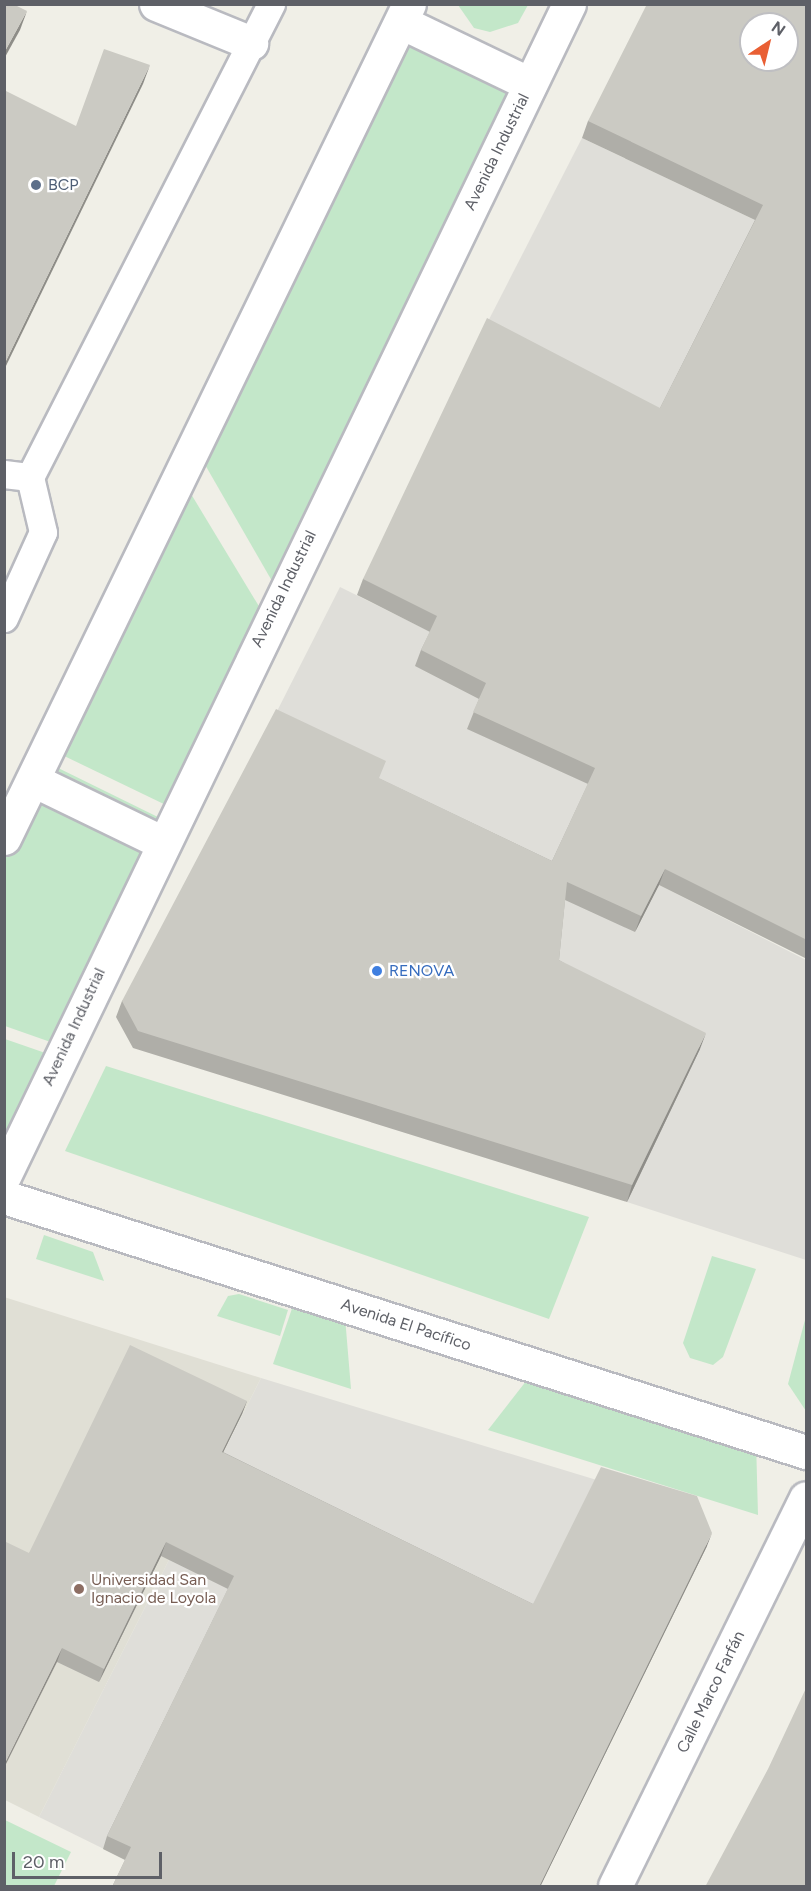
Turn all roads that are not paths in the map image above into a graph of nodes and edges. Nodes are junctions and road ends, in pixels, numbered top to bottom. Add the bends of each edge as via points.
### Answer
1 (156, 4) edge
2 (271, 4) edge
3 (569, 4) edge
4 (406, 9) edge
5 (251, 44) junction
6 (530, 84) junction
7 (17, 476) edge
8 (4, 618) edge
9 (33, 780) junction
10 (4, 838) edge
11 (162, 842) junction
12 (4, 1176) edge
13 (4, 1197) edge
14 (807, 1452) edge
15 (807, 1498) edge
16 (615, 1887) edge

1 - 5 main road
2 - 5 lane
3 - 6 main road, Avenida Industrial
4 - 6 main road
4 - 9 main road
5 - 7 lane
6 - 11 main road, Avenida Industrial
7 - 8 lane via 43,532
9 - 10 main road
9 - 11 main road
11 - 12 main road, Avenida Industrial
13 - 14 main road, Avenida El Pacífico
15 - 16 main road, Calle Marco Farfán

